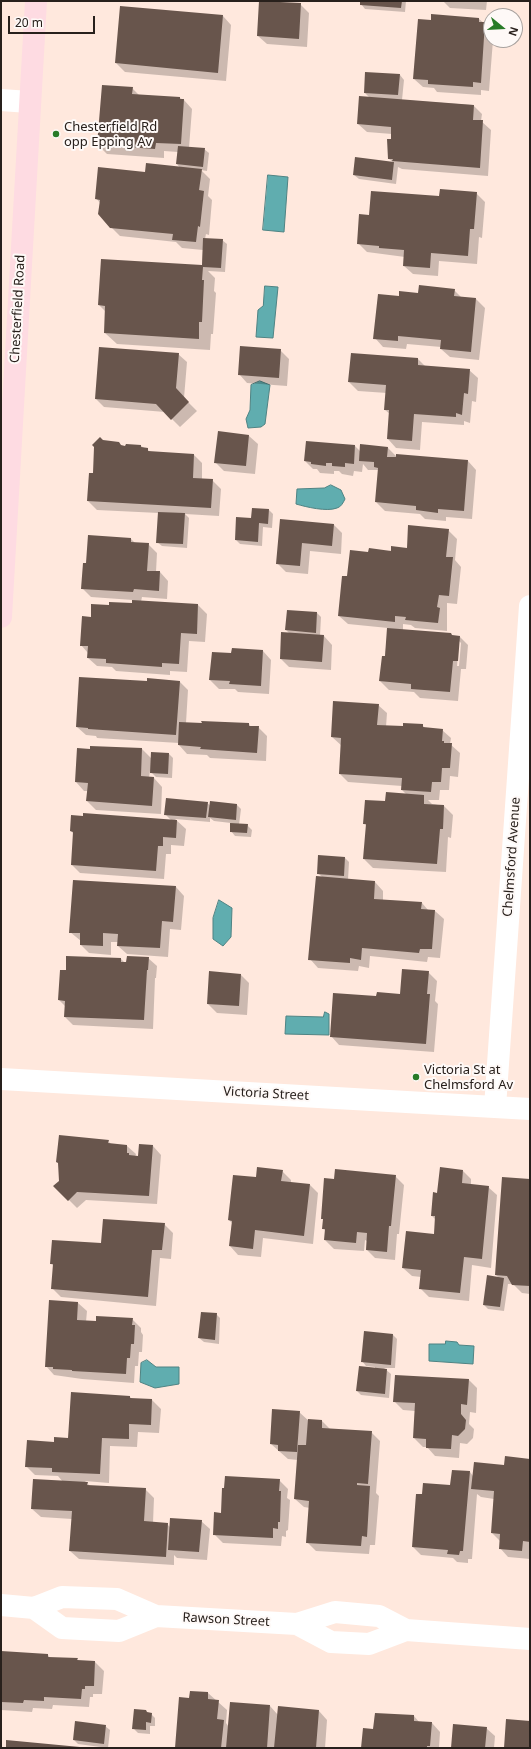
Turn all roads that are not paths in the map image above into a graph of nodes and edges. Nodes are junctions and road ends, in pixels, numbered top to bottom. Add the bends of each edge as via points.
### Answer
1 (36, 1) edge
2 (1, 100) edge
3 (29, 102) junction
4 (2, 569) edge
5 (530, 606) edge
6 (1, 617) edge
7 (529, 635) edge
8 (1, 1079) edge
9 (495, 1107) junction
10 (530, 1109) edge
11 (1, 1605) edge
12 (34, 1608) junction
13 (156, 1616) junction
14 (297, 1624) junction
15 (406, 1630) junction
16 (530, 1639) edge

1 - 3 street, Chesterfield Road
2 - 3 street
3 - 4 street, Chesterfield Road
4 - 6 street, Chesterfield Road
5 - 7 street, Chelmsford Avenue
7 - 9 street, Chelmsford Avenue
8 - 9 street, Victoria Street
9 - 10 street, Victoria Street
11 - 12 street, Rawson Street
12 - 13 street, Rawson Street via 62,1597 118,1599
12 - 13 street, Rawson Street via 62,1628 119,1631
13 - 14 street, Rawson Street
14 - 15 street, Rawson Street via 335,1612 378,1616
14 - 15 street, Rawson Street via 331,1642 369,1644
15 - 16 street, Rawson Street

